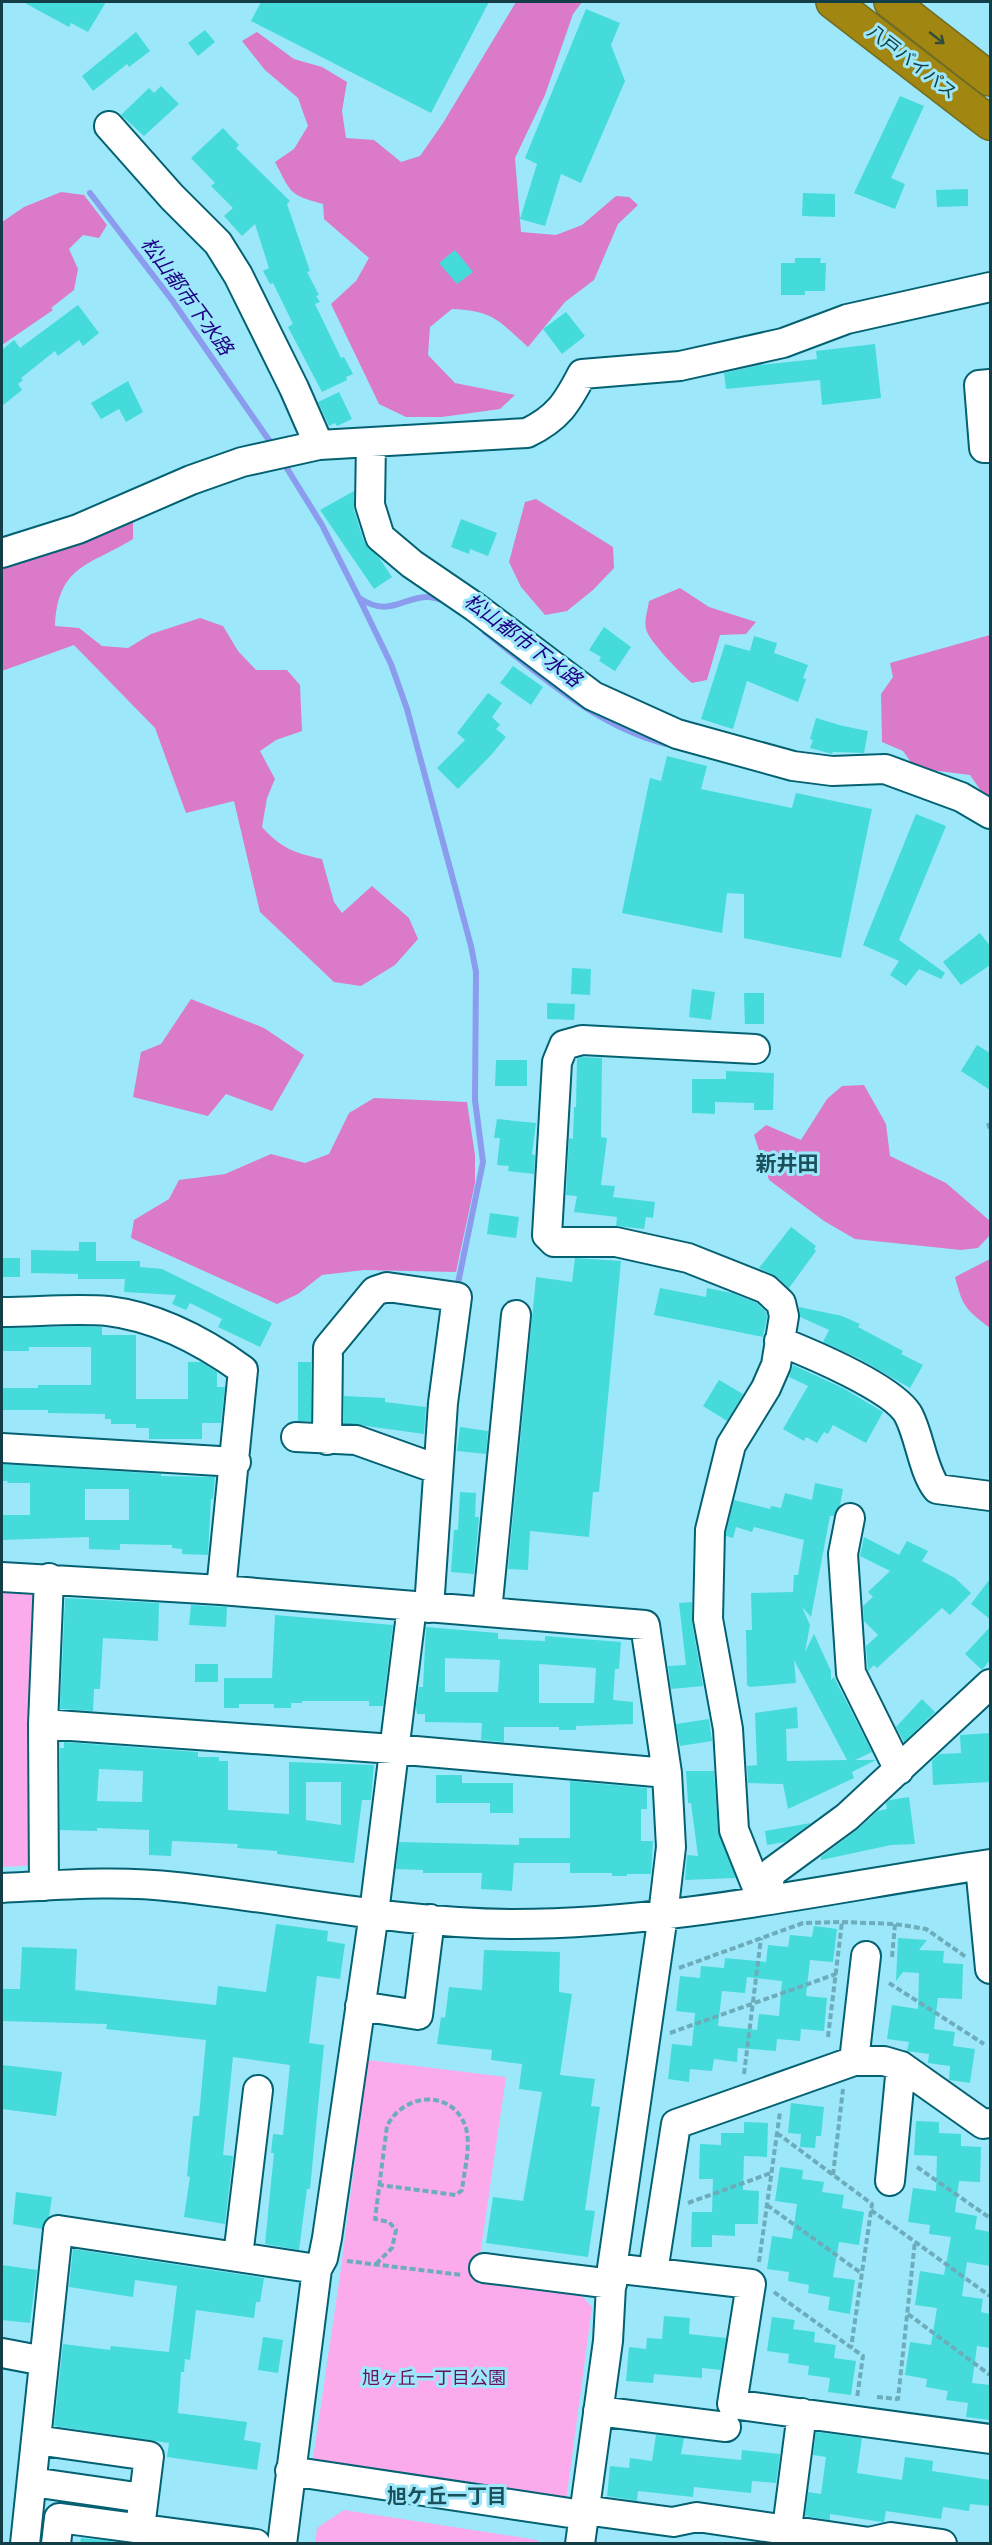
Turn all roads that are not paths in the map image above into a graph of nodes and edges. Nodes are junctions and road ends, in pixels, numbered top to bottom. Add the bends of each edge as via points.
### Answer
1 (833, 2) edge
2 (896, 3) edge
3 (990, 80) edge
4 (990, 123) edge
5 (109, 126) dead end
6 (990, 287) edge
7 (990, 384) edge
8 (371, 442) junction
9 (318, 445) junction
10 (990, 448) edge
11 (2, 553) edge
12 (990, 814) edge
13 (754, 1049) dead end
14 (2, 1312) edge
15 (516, 1315) dead end
16 (780, 1341) junction
17 (296, 1437) dead end
18 (327, 1440) junction
19 (2, 1448) edge
20 (236, 1462) junction
21 (437, 1469) junction
22 (990, 1496) edge
23 (850, 1518) dead end
24 (2, 1577) edge
25 (49, 1578) junction
26 (222, 1590) junction
27 (421, 1607) junction
28 (487, 1612) junction
29 (990, 1683) edge
30 (43, 1724) junction
31 (393, 1749) junction
32 (899, 1770) junction
33 (667, 1773) junction
34 (985, 1865) edge
35 (44, 1886) junction
36 (2, 1888) edge
37 (762, 1900) junction
38 (374, 1913) junction
39 (663, 1915) junction
40 (430, 1919) junction
41 (866, 1956) dead end
42 (982, 1966) edge
43 (360, 2006) junction
44 (850, 2063) junction
45 (901, 2066) junction
46 (258, 2090) dead end
47 (990, 2123) edge
48 (884, 2191) road end
49 (238, 2256) junction
50 (484, 2268) dead end
51 (317, 2269) junction
52 (653, 2272) junction
53 (612, 2276) junction
54 (2, 2353) edge
55 (44, 2361) junction
56 (598, 2411) junction
57 (802, 2414) junction
58 (726, 2427) dead end
59 (990, 2439) edge
60 (36, 2440) junction
61 (290, 2471) junction
62 (32, 2482) junction
63 (143, 2498) junction
64 (583, 2512) junction
65 (140, 2528) junction
66 (786, 2537) edge
67 (25, 2544) edge
68 (56, 2544) edge
69 (256, 2544) edge
70 (282, 2544) edge
71 (579, 2544) edge
72 (942, 2544) edge

1 - 4 highway, 八戸バイパス
2 -> 3 highway, 八戸バイパス
5 - 9 street via 218,243 294,388
6 - 8 street via 847,319 783,343 680,366 582,374 566,406 546,424 527,433
7 - 10 street via 979,385 984,448
8 - 9 street
8 - 12 street via 369,505 380,537 593,696 677,735 793,766 831,771 885,769 961,797
9 - 11 street via 242,462 78,529
13 - 16 street via 582,1040 564,1045 557,1062 547,1235 554,1242 616,1242 688,1258 766,1289 780,1303 784,1316
14 - 20 street via 108,1311 155,1321 210,1346 243,1370
15 - 28 street
16 - 22 street via 826,1359 905,1408 930,1480 937,1489
16 - 37 street via 776,1365 766,1388 730,1445 710,1530 708,1619 728,1729 734,1830
17 - 18 street
18 - 21 street via 356,1440
18 - 21 street via 328,1348 375,1291 387,1287 457,1298
19 - 20 street
20 - 26 street
21 - 27 street
23 - 32 street via 843,1554 851,1673
24 - 25 street
25 - 26 street
25 - 30 street
26 - 27 street
27 - 28 street
27 - 31 street
28 - 33 street via 645,1624
29 - 32 street
30 - 31 street
30 - 35 street
31 - 33 street
31 - 38 street
32 - 37 street via 847,1817 772,1872
33 - 39 street via 671,1847
34 - 37 street
34 - 42 street
35 - 36 street
35 - 38 street via 111,1882 175,1886
37 - 39 street
38 - 40 street
38 - 43 street
39 - 40 street via 523,1924
39 - 53 street
40 - 43 street via 418,2015
41 - 44 street
43 - 51 street via 327,2238
44 - 45 street via 884,2061
44 - 52 street via 676,2124
45 - 47 street via 983,2124
45 - 48 street
46 - 49 street
49 - 51 street
49 - 55 street via 58,2230
50 - 53 street
51 - 61 street
52 - 53 street
52 - 57 street via 753,2282 732,2404
53 - 56 street
54 - 55 street
55 - 60 street
56 - 58 street
56 - 64 street
57 - 59 street via 856,2408
57 - 66 street
60 - 62 street
60 - 63 street via 149,2456
61 - 64 street
61 - 70 street
62 - 63 street
62 - 67 street
63 - 65 street
64 - 66 street via 673,2522 697,2517
64 - 71 street
65 - 68 street via 59,2518
65 - 69 street
66 - 72 street via 869,2542 891,2537

